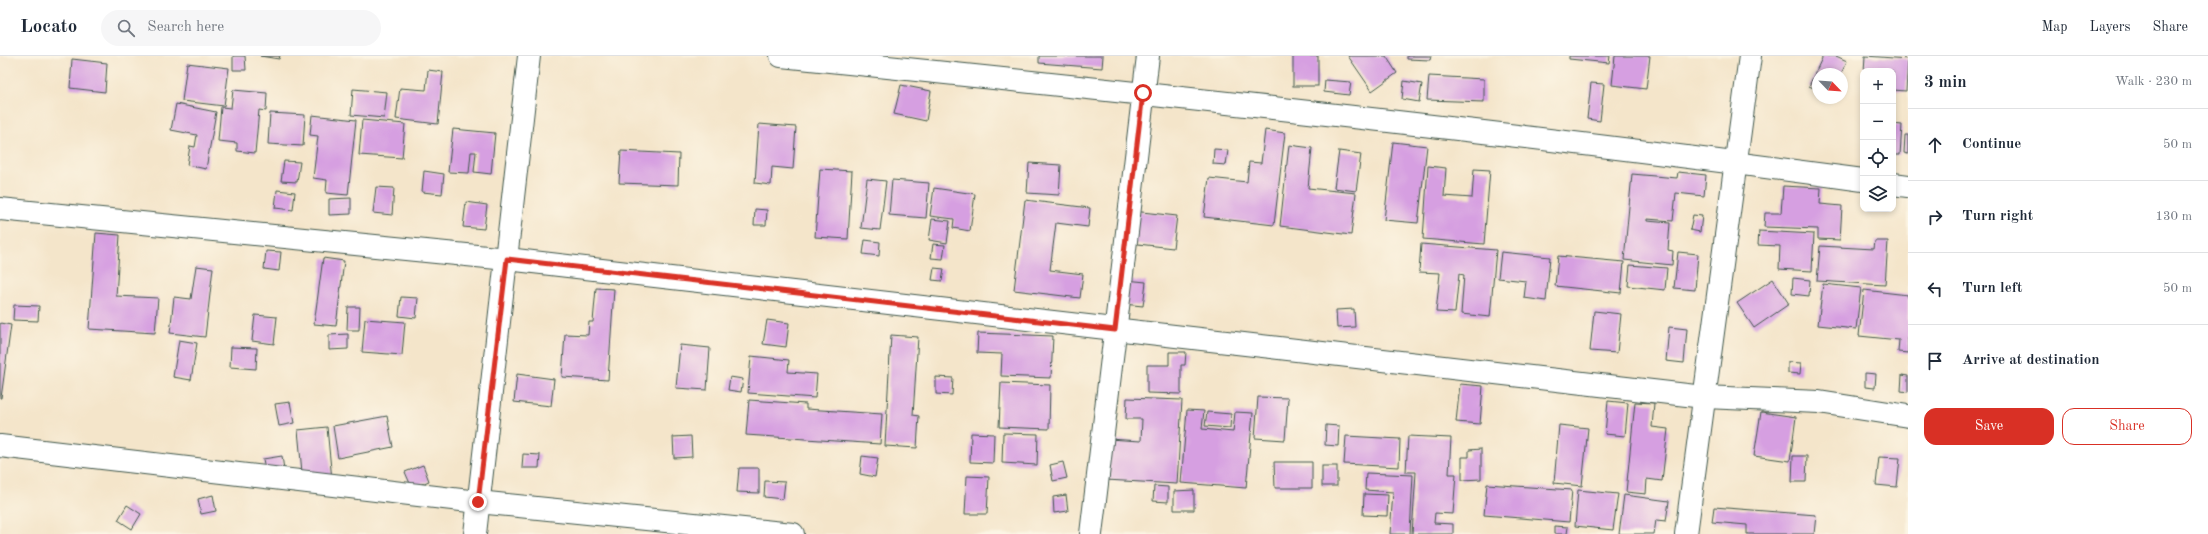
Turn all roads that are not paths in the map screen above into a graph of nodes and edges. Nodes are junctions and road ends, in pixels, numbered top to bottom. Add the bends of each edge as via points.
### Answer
1 (529, 56) edge
2 (781, 56) edge
3 (1148, 56) edge
4 (1750, 56) edge
5 (1143, 93) junction
6 (1737, 163) junction
7 (1860, 180) edge
8 (1896, 184) edge
9 (1908, 186) edge
10 (0, 209) edge
11 (507, 259) junction
12 (1115, 330) junction
13 (1704, 397) junction
14 (1908, 416) edge
15 (0, 446) edge
16 (478, 502) junction
17 (475, 534) edge
18 (794, 534) edge
19 (1091, 534) edge
20 (1686, 534) edge

1 - 11 street
2 - 5 street
3 - 5 street
4 - 6 street
5 - 6 street
5 - 12 street
6 - 7 street
6 - 13 street
8 - 9 street
10 - 11 street
11 - 12 street
11 - 16 street
12 - 13 street
12 - 19 street
13 - 14 street via 1819,402
13 - 20 street
15 - 16 street
16 - 17 street
16 - 18 street

